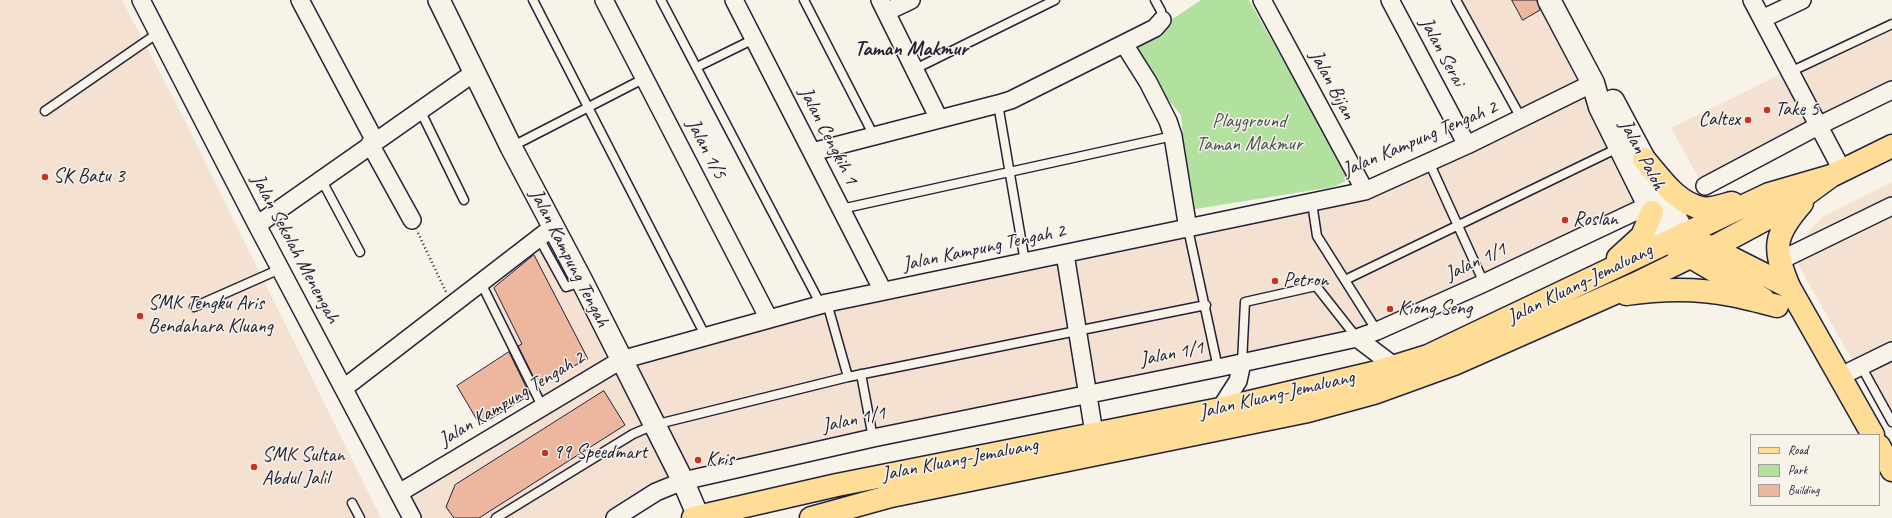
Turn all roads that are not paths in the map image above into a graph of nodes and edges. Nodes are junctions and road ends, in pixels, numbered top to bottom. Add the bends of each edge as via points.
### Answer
1 (141, 0) edge
2 (300, 0) edge
3 (439, 0) edge
4 (533, 0) edge
5 (604, 0) edge
6 (661, 0) edge
7 (734, 0) edge
8 (804, 0) edge
9 (911, 0) edge
10 (1055, 0) edge
11 (1155, 0) edge
12 (1262, 0) edge
13 (1390, 0) edge
14 (1456, 0) edge
15 (1549, 0) edge
16 (1752, 0) edge
17 (1802, 0) edge
18 (883, 6) edge
19 (1762, 19) junction
20 (1162, 20) joint
21 (1892, 24) edge
22 (158, 33) junction
23 (754, 39) junction
24 (1124, 44) junction
25 (696, 67) junction
26 (915, 69) junction
27 (475, 72) junction
28 (1790, 72) junction
29 (644, 78) junction
30 (1593, 83) junction
31 (1892, 90) edge
32 (998, 104) junction
33 (588, 107) junction
34 (420, 110) junction
35 (45, 111) dead end
36 (1521, 118) junction
37 (939, 119) junction
38 (1818, 126) junction
39 (874, 136) junction
40 (1173, 136) junction
41 (372, 143) junction
42 (1467, 145) junction
43 (1892, 146) edge
44 (512, 147) junction
45 (1620, 147) junction
46 (812, 152) junction
47 (1644, 159) junction
48 (1429, 162) junction
49 (1010, 171) junction
50 (1829, 178) junction
51 (321, 179) junction
52 (1705, 186) dead end
53 (1364, 191) junction
54 (1769, 194) junction
55 (464, 200) dead end
56 (1312, 203) junction
57 (1892, 206) edge
58 (841, 208) junction
59 (1650, 209) junction
60 (412, 220) road end
61 (257, 225) junction
62 (1458, 226) junction
63 (1188, 229) junction
64 (546, 232) junction
65 (1675, 238) junction
66 (1712, 248) junction
67 (360, 252) dead end
68 (1065, 254) junction
69 (1690, 257) junction
70 (1779, 261) junction
71 (1025, 262) junction
72 (280, 269) junction
73 (1596, 276) junction
74 (1345, 280) junction
75 (481, 283) junction
76 (1484, 284) junction
77 (1788, 287) junction
78 (883, 291) junction
79 (1605, 297) junction
80 (824, 304) junction
81 (1206, 305) junction
82 (1777, 306) junction
83 (194, 307) dead end
84 (769, 319) junction
85 (1808, 322) junction
86 (1078, 331) junction
87 (1377, 331) junction
88 (706, 337) junction
89 (1357, 338) junction
90 (1892, 351) edge
91 (621, 360) junction
92 (1242, 363) junction
93 (1394, 366) junction
94 (1862, 366) junction
95 (1218, 368) junction
96 (861, 374) junction
97 (1841, 376) junction
98 (848, 377) junction
99 (344, 388) junction
100 (1088, 393) junction
101 (542, 406) junction
102 (1220, 409) junction
103 (1892, 422) edge
104 (654, 425) junction
105 (1094, 433) junction
106 (1872, 434) edge
107 (873, 438) junction
108 (1880, 448) edge
109 (1892, 470) edge
110 (683, 481) junction
111 (399, 493) junction
112 (352, 503) dead end
113 (695, 517) edge
114 (360, 518) edge
115 (412, 518) edge
116 (496, 518) edge
117 (615, 518) edge
118 (811, 518) edge

1 - 22 street, Jalan Sekolah Menengah
2 - 41 street
3 - 27 street, Jalan Kampung Tengah
4 - 33 lane
5 - 29 street, Jalan 1/5
6 - 25 lane
7 - 23 street, Jalan Cengkih 1
8 - 39 lane
9 - 18 street
10 - 26 lane
11 - 20 lane via 1161,11
12 - 53 street, Jalan Bijan
13 - 42 street, Jalan Serai
14 - 36 lane
15 - 30 main road, Jalan Paloh
16 - 19 street
17 - 19 street
18 - 26 street
19 - 28 street
20 - 24 street via 1155,28
21 - 28 lane
22 - 35 lane
22 - 61 street, Jalan Sekolah Menengah
23 - 25 lane
23 - 46 street, Jalan Cengkih 1
24 - 32 street
24 - 40 street via 1148,82
25 - 80 lane
26 - 37 street
27 - 34 street
27 - 44 street, Jalan Kampung Tengah
28 - 38 street
29 - 33 lane
29 - 84 street, Jalan 1/5
30 - 36 street, Jalan Kampung Tengah 2
30 - 45 main road, Jalan Paloh via 1600,107
30 - 47 main road, Jalan Paloh via 1612,100
31 - 38 street
32 - 37 street
32 - 49 lane
33 - 44 lane
33 - 88 lane
34 - 41 street
34 - 55 lane
36 - 42 street, Jalan Kampung Tengah 2
37 - 39 street
38 - 50 street
38 - 52 street
39 - 46 street
40 - 49 lane
40 - 63 street
41 - 51 street
41 - 60 street
42 - 48 street, Jalan Kampung Tengah 2
43 - 50 main road, Jalan Kluang-Jemaluang
44 - 64 street, Jalan Kampung Tengah
45 - 59 main road, Jalan Paloh
45 - 62 lane
46 - 58 street, Jalan Cengkih 1
47 - 54 main road via 1672,191 1688,204 1703,208
47 - 65 main road, Jalan Paloh
48 - 53 street, Jalan Kampung Tengah 2
48 - 62 lane
49 - 58 lane
49 - 71 lane
50 - 54 main road, Jalan Kluang-Jemaluang
50 - 66 main road, Jalan Kluang-Jemaluang via 1790,206
50 - 70 main road via 1788,220 1780,236 1777,251
51 - 61 street
51 - 67 lane
53 - 56 street, Jalan Kampung Tengah 2
54 - 65 main road, Jalan Kluang-Jemaluang
56 - 63 street, Jalan Kampung Tengah 2
56 - 74 lane via 1317,236
57 - 70 street
58 - 78 street, Jalan Cengkih 1
59 - 65 main road, Jalan Paloh
59 - 73 main road via 1642,236
59 - 76 street, Jalan 1/1
61 - 72 street, Jalan Sekolah Menengah
62 - 74 lane
62 - 76 lane
63 - 68 street, Jalan Kampung Tengah 2
63 - 81 lane
64 - 75 street
64 - 91 street, Jalan Kampung Tengah via 582,282
65 - 66 main road
65 - 69 main road
65 - 73 main road, Jalan Kluang-Jemaluang
66 - 69 main road, Jalan Kluang-Jemaluang
66 - 77 main road
68 - 71 street, Jalan Kampung Tengah 2
68 - 86 street
69 - 79 main road, Jalan Kluang-Jemaluang
69 - 82 main road
70 - 77 main road
71 - 78 street, Jalan Kampung Tengah 2
72 - 83 lane
72 - 99 street, Jalan Sekolah Menengah
73 - 93 main road, Jalan Kluang-Jemaluang via 1428,356
74 - 87 lane
75 - 99 street
75 - 101 lane
76 - 87 street, Jalan 1/1
77 - 85 main road
78 - 80 street, Jalan Kampung Tengah 2
79 - 82 main road via 1639,292 1696,290 1731,294
79 - 118 main road, Jalan Kluang-Jemaluang via 1454,364 1374,393 1308,411 891,496
80 - 84 street, Jalan Kampung Tengah 2
80 - 98 lane
81 - 86 lane
81 - 95 lane
82 - 85 main road
84 - 88 street, Jalan Kampung Tengah 2
85 - 97 main road
86 - 96 lane
86 - 100 street
87 - 89 street, Jalan 1/1
88 - 91 street, Jalan Kampung Tengah 2
89 - 92 street, Jalan 1/1
89 - 92 lane via 1316,286 1245,302
89 - 93 street
90 - 94 street
91 - 101 street, Jalan Kampung Tengah 2
91 - 104 street, Jalan Kampung Tengah
92 - 95 street, Jalan 1/1
92 - 102 street via 1238,381
93 - 102 main road, Jalan Kluang-Jemaluang
94 - 97 street
94 - 103 lane
95 - 100 street, Jalan 1/1
96 - 98 lane
96 - 107 lane
97 - 106 main road
98 - 104 lane
99 - 111 street, Jalan Sekolah Menengah
100 - 105 street
100 - 107 street, Jalan 1/1
101 - 111 street, Jalan Kampung Tengah 2
102 - 105 main road, Jalan Kluang-Jemaluang
104 - 110 street, Jalan Kampung Tengah
104 - 116 lane via 633,434
105 - 113 main road, Jalan Kluang-Jemaluang via 837,485
107 - 110 street, Jalan 1/1
108 - 109 main road
110 - 113 street, Jalan Kampung Tengah
110 - 117 street, Jalan 1/1 via 656,492
111 - 115 street, Jalan Sekolah Menengah
112 - 114 lane

